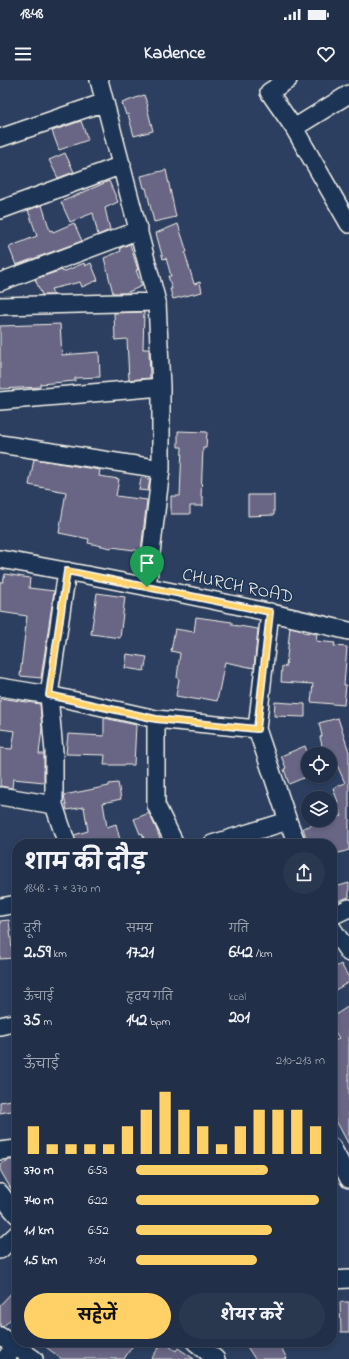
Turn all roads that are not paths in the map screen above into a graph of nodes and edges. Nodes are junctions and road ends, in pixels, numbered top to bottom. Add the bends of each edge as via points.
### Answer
1 (99, 80) edge
2 (288, 80) edge
3 (349, 94) edge
4 (105, 102) junction
5 (294, 128) junction
6 (0, 138) edge
7 (122, 165) junction
8 (0, 210) edge
9 (349, 224) edge
10 (139, 230) junction
11 (0, 282) edge
12 (157, 302) junction
13 (0, 306) edge
14 (161, 387) junction
15 (0, 401) edge
16 (0, 444) edge
17 (160, 469) junction
18 (0, 559) edge
19 (67, 571) junction
20 (147, 587) junction
21 (270, 612) junction
22 (349, 631) edge
23 (0, 687) edge
24 (49, 695) junction
25 (156, 719) junction
26 (257, 729) junction
27 (0, 796) edge
28 (54, 805) junction
29 (288, 821) junction
30 (65, 839) edge
31 (173, 839) edge
32 (229, 839) edge
33 (295, 839) edge
34 (12, 905) edge
35 (0, 907) edge
36 (349, 908) edge
37 (337, 914) edge
38 (337, 935) edge
39 (349, 953) edge
40 (12, 1023) edge
41 (0, 1026) edge
42 (12, 1150) edge
43 (0, 1151) edge
44 (337, 1156) edge
45 (349, 1179) edge
46 (0, 1193) edge
47 (12, 1210) edge
48 (12, 1239) edge
49 (0, 1250) edge
50 (349, 1279) edge
51 (337, 1280) edge
52 (0, 1336) edge
53 (201, 1347) edge
54 (10, 1353) edge
55 (34, 1359) edge
56 (216, 1359) edge

1 - 4 street
2 - 5 street via 269,92
3 - 5 street
4 - 6 street
4 - 7 street
5 - 9 street
7 - 8 street
7 - 10 street
10 - 11 street
10 - 12 street
12 - 13 street
12 - 14 street
14 - 15 street
14 - 17 street
16 - 17 street
17 - 20 street
18 - 19 street, CHURCH ROAD
19 - 20 street, CHURCH ROAD
19 - 24 street
20 - 21 street, CHURCH ROAD
21 - 22 street, CHURCH ROAD
21 - 26 street
23 - 24 street
24 - 25 street
24 - 28 street via 54,752
25 - 26 street
25 - 31 street via 156,804
26 - 29 street
27 - 28 street
28 - 30 street
29 - 32 street
29 - 33 street
34 - 35 street
36 - 37 street
38 - 39 street
40 - 41 street
42 - 43 street
44 - 45 street
46 - 47 street
48 - 49 street
50 - 51 street
52 - 54 street
53 - 56 street
54 - 55 street

